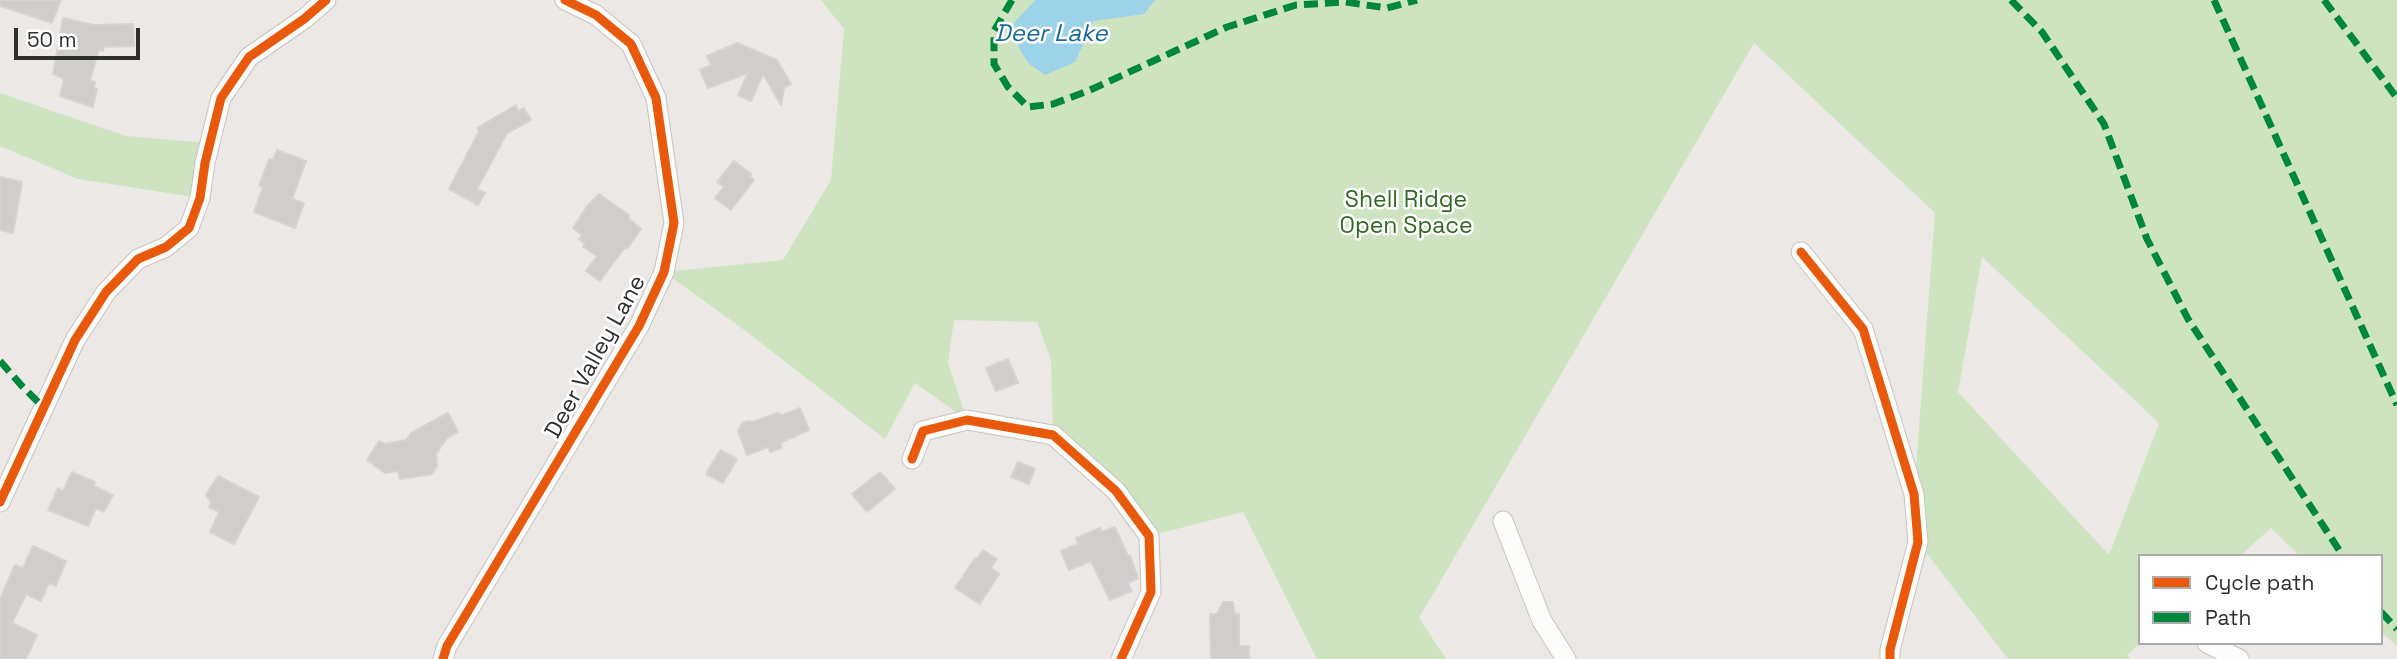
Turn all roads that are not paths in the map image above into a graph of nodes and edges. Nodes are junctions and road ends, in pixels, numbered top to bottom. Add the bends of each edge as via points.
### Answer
1 (326, 0) edge
2 (565, 0) edge
3 (1801, 251) dead end
4 (912, 459) dead end
5 (0, 502) edge
6 (1503, 521) dead end
7 (2211, 645) edge
8 (443, 659) edge
9 (1121, 659) edge
10 (1566, 659) edge
11 (1891, 659) edge
12 (2239, 659) edge

1 - 5 street via 249,57 220,98 200,198 189,228 166,247 138,260 106,292 75,340
2 - 8 street, Deer Valley Lane via 596,15 631,44 656,98 674,223 664,272 639,326
3 - 11 street via 1863,329 1914,494 1918,542
4 - 9 street via 923,431 967,420 1053,435 1116,491 1149,536 1151,592
6 - 10 street via 1542,621
7 - 12 street

